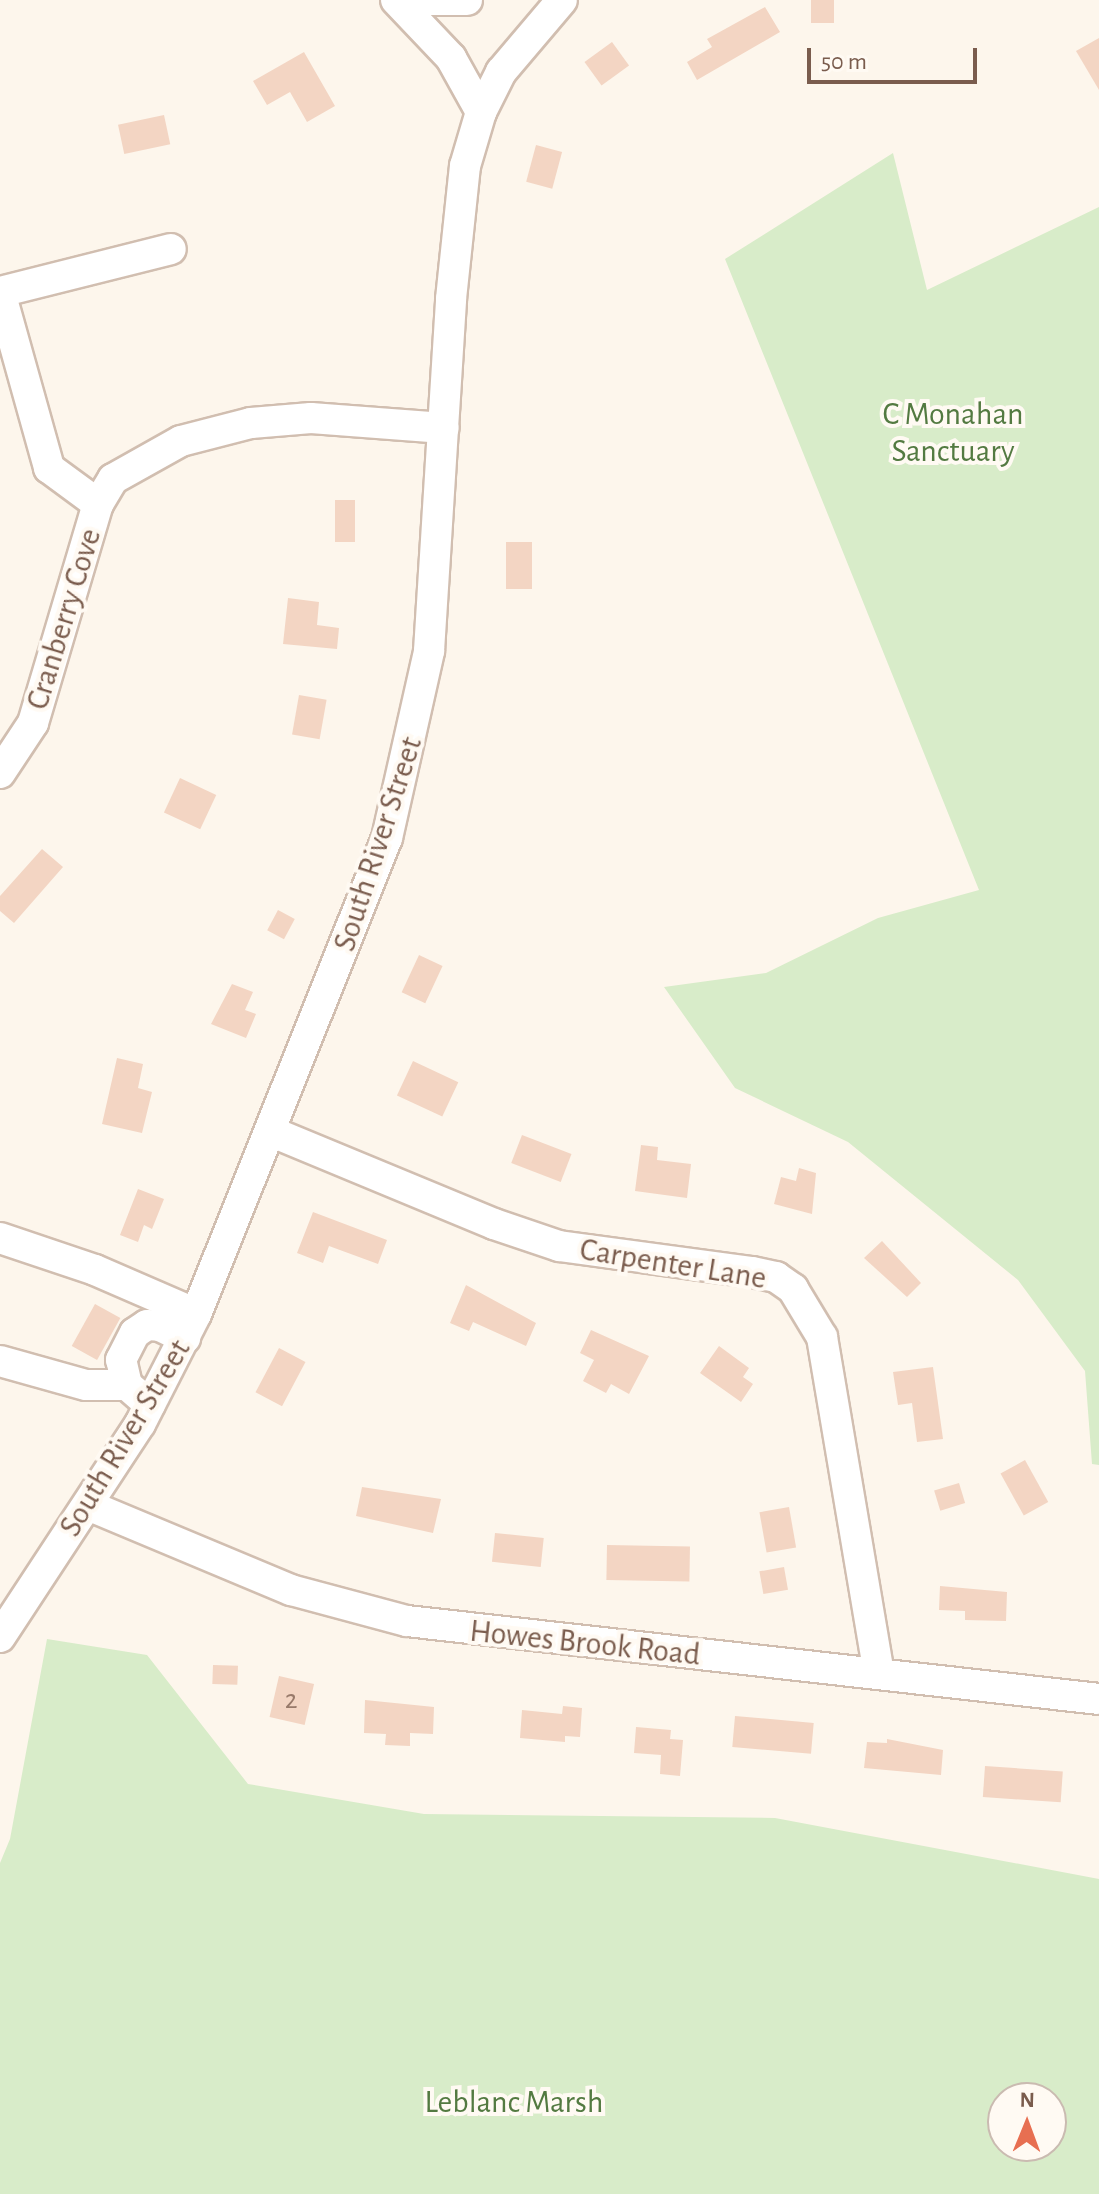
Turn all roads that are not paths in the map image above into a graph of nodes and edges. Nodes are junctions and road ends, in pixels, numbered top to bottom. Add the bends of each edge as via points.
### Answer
1 (396, 0) edge
2 (429, 0) edge
3 (467, 0) edge
4 (562, 0) edge
5 (481, 112) junction
6 (171, 249) dead end
7 (0, 292) edge
8 (444, 428) junction
9 (98, 504) junction
10 (0, 773) edge
11 (272, 1132) junction
12 (0, 1238) edge
13 (190, 1326) junction
14 (0, 1361) edge
15 (127, 1385) junction
16 (150, 1405) junction
17 (90, 1506) junction
18 (0, 1637) edge
19 (879, 1673) junction
20 (1099, 1699) edge

1 - 5 street via 451,58
2 - 3 street
4 - 5 street, South River Street via 501,72
5 - 8 street, South River Street via 465,166 456,238
6 - 7 street, Cranberry Cove
7 - 9 street, Cranberry Cove via 49,468
8 - 9 street, Cranberry Cove via 311,418 251,423 155,454 113,479
8 - 11 street, South River Street via 429,651 402,784 364,901
9 - 10 street, Cranberry Cove via 33,723
11 - 13 street, South River Street
11 - 19 street, Carpenter Lane via 559,1246 776,1277 793,1289 822,1337
12 - 13 street via 95,1270
13 - 15 street via 147,1325 135,1333 121,1360
13 - 16 street, South River Street
14 - 15 street via 86,1385
15 - 16 street
16 - 17 street, South River Street
17 - 18 street, South River Street
17 - 19 street, Howes Brook Road via 291,1590 407,1621 510,1637
19 - 20 street, Howes Brook Road

